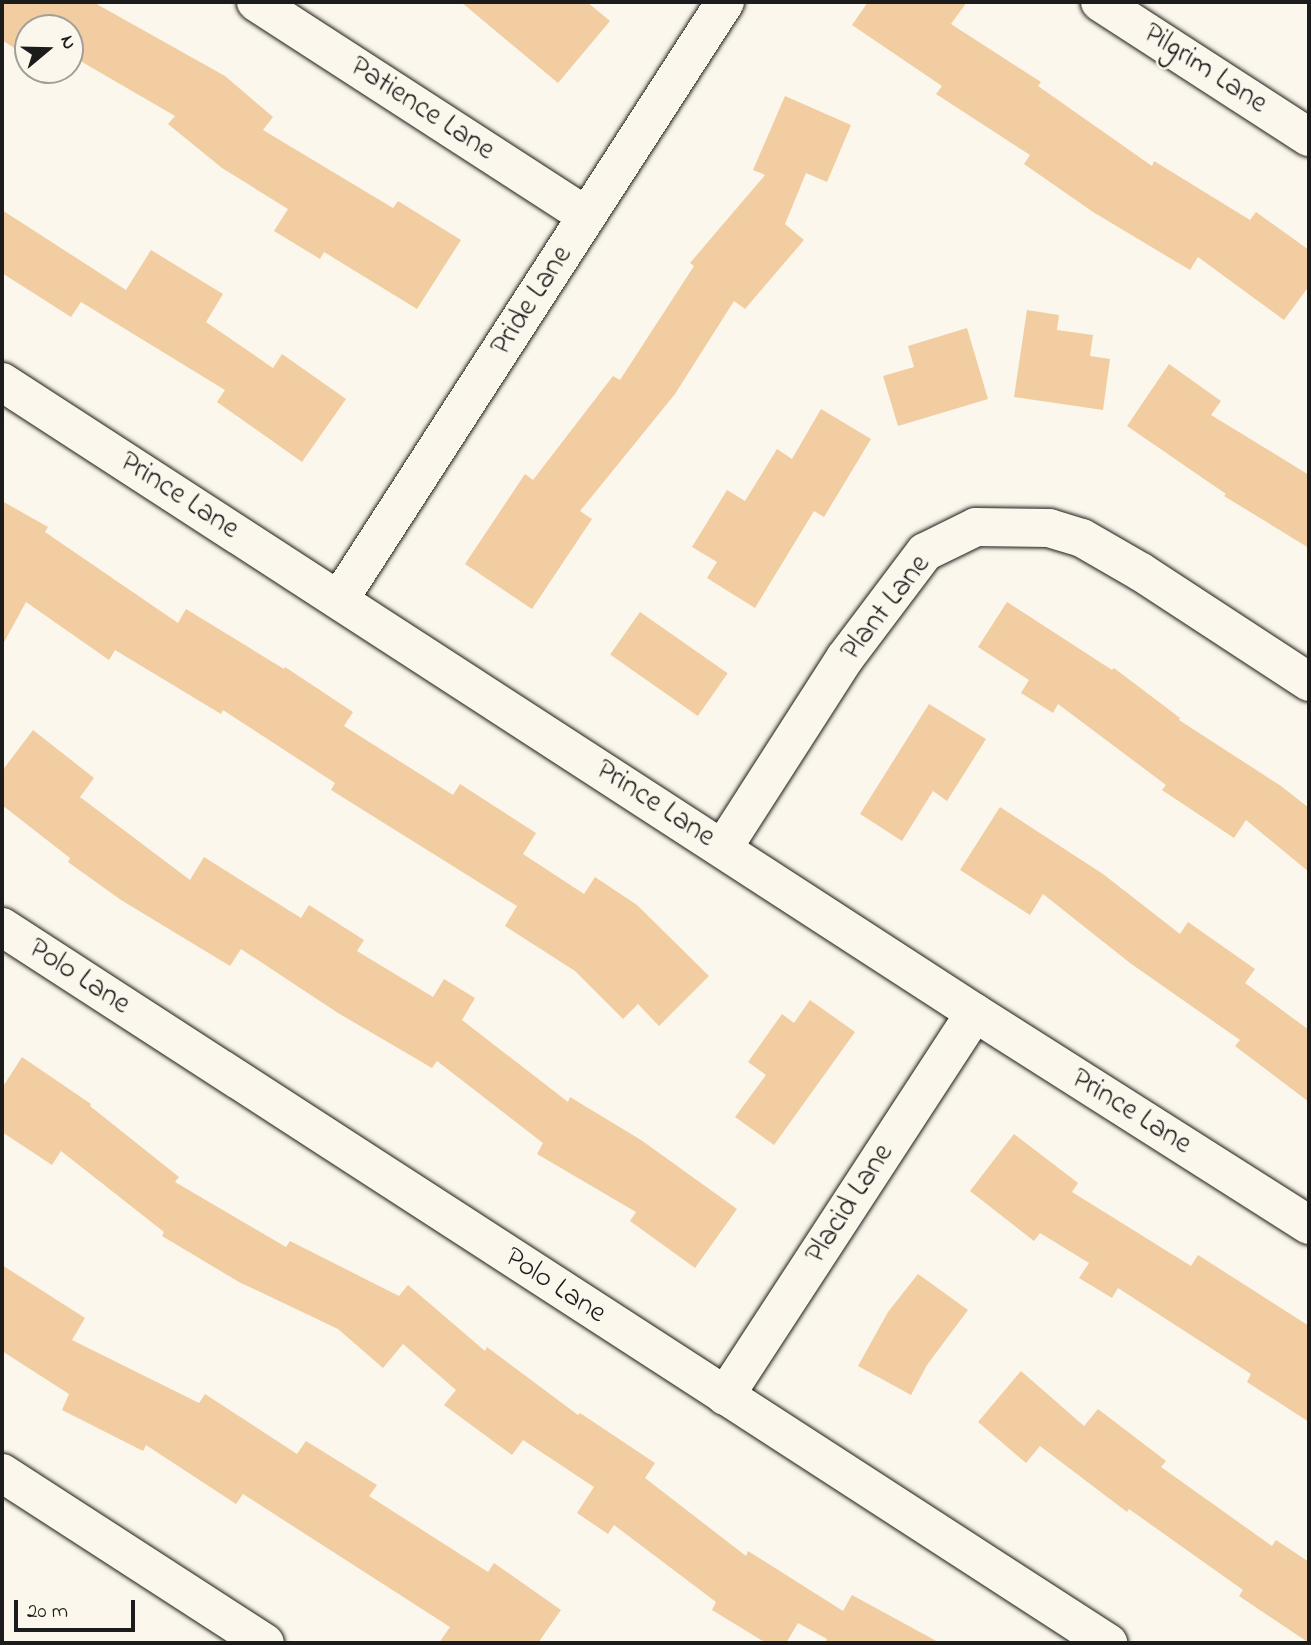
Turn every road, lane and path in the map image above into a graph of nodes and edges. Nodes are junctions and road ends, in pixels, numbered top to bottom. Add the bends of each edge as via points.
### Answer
1 (256, 2) edge
2 (726, 2) edge
3 (1100, 2) edge
4 (1309, 137) edge
5 (587, 216) junction
6 (2, 382) edge
7 (339, 600) junction
8 (1309, 682) edge
9 (723, 848) junction
10 (2, 927) edge
11 (975, 1013) junction
12 (1309, 1225) edge
13 (724, 1396) junction
14 (2, 1473) edge
15 (265, 1643) edge
16 (1108, 1643) edge

1 - 5 street, Patience Lane
2 - 5 street, Pride Lane
3 - 4 street, Pilgrim Lane
5 - 7 street, Pride Lane
6 - 7 street, Prince Lane
7 - 9 street, Prince Lane
8 - 9 street, Plant Lane via 1082,537 1049,528 976,527 925,552 845,659
9 - 11 street, Prince Lane
10 - 13 street, Polo Lane
11 - 12 street, Prince Lane
11 - 13 street, Placid Lane
13 - 16 street, Polo Lane
14 - 15 street

